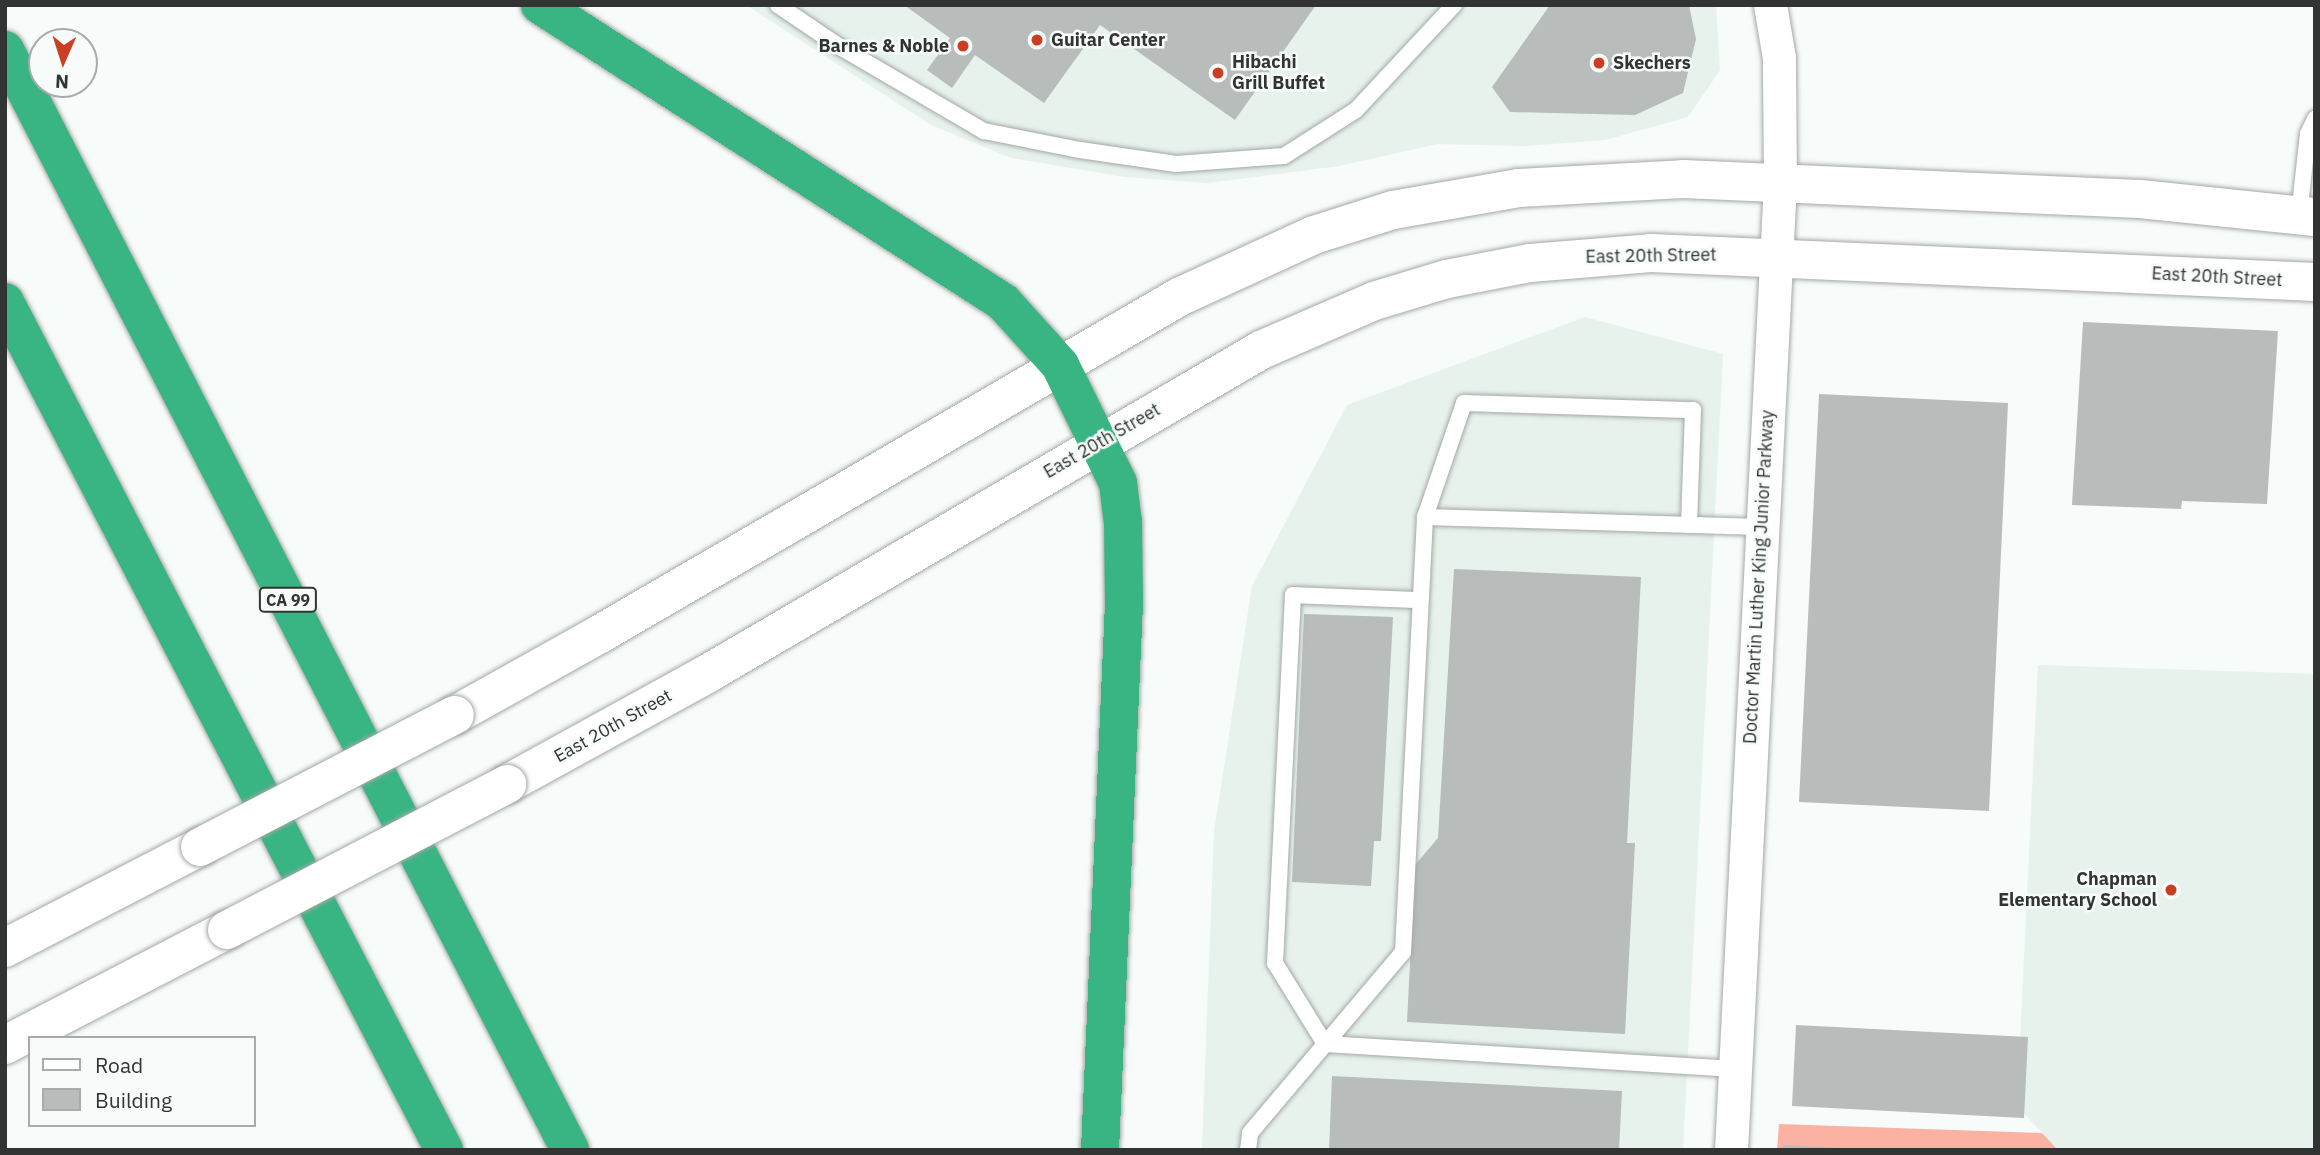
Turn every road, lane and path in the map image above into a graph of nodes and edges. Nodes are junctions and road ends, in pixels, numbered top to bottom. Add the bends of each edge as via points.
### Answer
1 (540, 5) edge
2 (778, 5) edge
3 (1454, 5) edge
4 (1770, 5) edge
5 (5, 50) edge
6 (2315, 119) edge
7 (1780, 183) junction
8 (2307, 216) edge
9 (1776, 257) junction
10 (2315, 282) edge
11 (5, 302) edge
12 (1060, 365) junction
13 (1098, 443) junction
14 (1425, 517) junction
15 (1689, 525) junction
16 (1761, 527) junction
17 (1420, 600) junction
18 (5, 948) edge
19 (1325, 1044) junction
20 (5, 1045) edge
21 (1735, 1069) junction
22 (444, 1150) edge
23 (570, 1150) edge
24 (1100, 1150) edge
25 (1248, 1150) edge
26 (1731, 1150) edge

1 - 12 highway via 1003,302
2 - 3 lane via 984,131 1176,164 1284,156 1356,110
4 - 7 street, Doctor Martin Luther King Junior Parkway via 1779,58
5 - 23 highway, CA 99
6 - 8 lane via 2308,134
7 - 8 street via 2140,199
7 - 9 street, Doctor Martin Luther King Junior Parkway
7 - 12 street via 1683,179 1559,184 1479,193 1394,210 1314,235 1224,274
9 - 10 street, East 20th Street
9 - 13 street, East 20th Street via 1598,256 1447,279 1374,301 1297,333
9 - 16 street, Doctor Martin Luther King Junior Parkway
11 - 22 highway
12 - 13 highway
12 - 18 street, bridge via 455,715
13 - 20 street, East 20th Street, bridge via 706,674 507,784
13 - 24 highway via 1121,491 1125,577
14 - 15 lane
14 - 15 lane via 1464,403 1693,411
14 - 17 lane
15 - 16 lane
16 - 21 street, Doctor Martin Luther King Junior Parkway
17 - 19 lane via 1403,952
17 - 19 lane via 1293,595 1275,963
19 - 21 lane
19 - 25 lane via 1250,1133
21 - 26 street, Doctor Martin Luther King Junior Parkway

